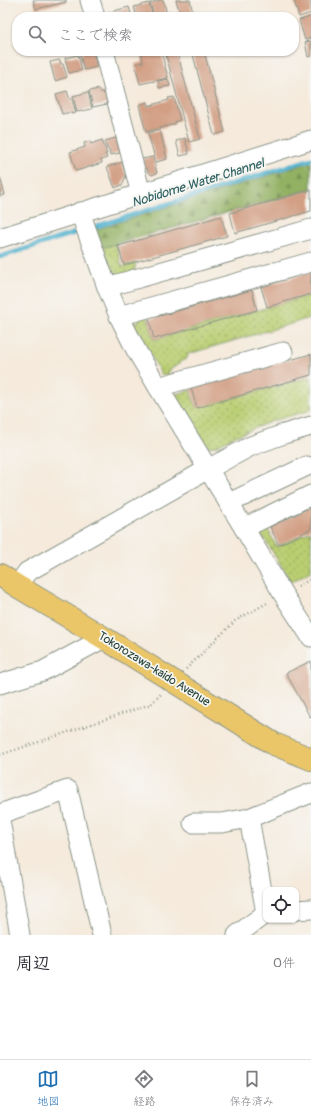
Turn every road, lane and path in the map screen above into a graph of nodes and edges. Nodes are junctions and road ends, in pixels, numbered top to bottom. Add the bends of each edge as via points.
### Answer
1 (90, 0) edge
2 (94, 12) edge
3 (105, 56) edge
4 (311, 140) edge
5 (141, 194) junction
6 (80, 212) junction
7 (311, 229) edge
8 (0, 238) edge
9 (311, 262) edge
10 (107, 287) junction
11 (119, 316) junction
12 (283, 352) dead end
13 (158, 387) junction
14 (311, 426) edge
15 (307, 466) dead end
16 (208, 469) junction
17 (311, 495) edge
18 (229, 503) junction
19 (244, 528) junction
20 (311, 579) edge
21 (8, 580) edge
22 (284, 594) junction
23 (311, 637) edge
24 (104, 638) junction
25 (186, 669) dead end
26 (0, 684) edge
27 (161, 694) dead end
28 (0, 755) edge
29 (311, 759) edge
30 (311, 793) edge
31 (0, 814) edge
32 (249, 818) junction
33 (0, 820) edge
34 (193, 823) dead end
35 (263, 896) edge
36 (311, 909) edge
37 (299, 910) edge
38 (263, 915) edge
39 (20, 935) edge
40 (102, 935) edge
41 (236, 935) edge

1 - 2 street
3 - 5 street
4 - 5 street
5 - 6 street
6 - 8 street
6 - 10 street
7 - 10 street
9 - 11 street
10 - 11 street
11 - 13 street
12 - 13 street
13 - 16 street
14 - 16 street via 251,446
15 - 18 street
16 - 18 street
16 - 21 street
17 - 19 street
18 - 19 street
19 - 22 street
20 - 22 path
21 - 24 main road, Tokorozawa-kaido Avenue
22 - 23 street
22 - 25 path via 235,620
24 - 26 street via 42,671
24 - 29 main road, Tokorozawa-kaido Avenue via 274,744
27 - 28 path via 151,704
30 - 32 street
31 - 40 street via 68,790
32 - 34 street via 222,823
32 - 35 street
33 - 39 street
36 - 37 street
38 - 41 street

